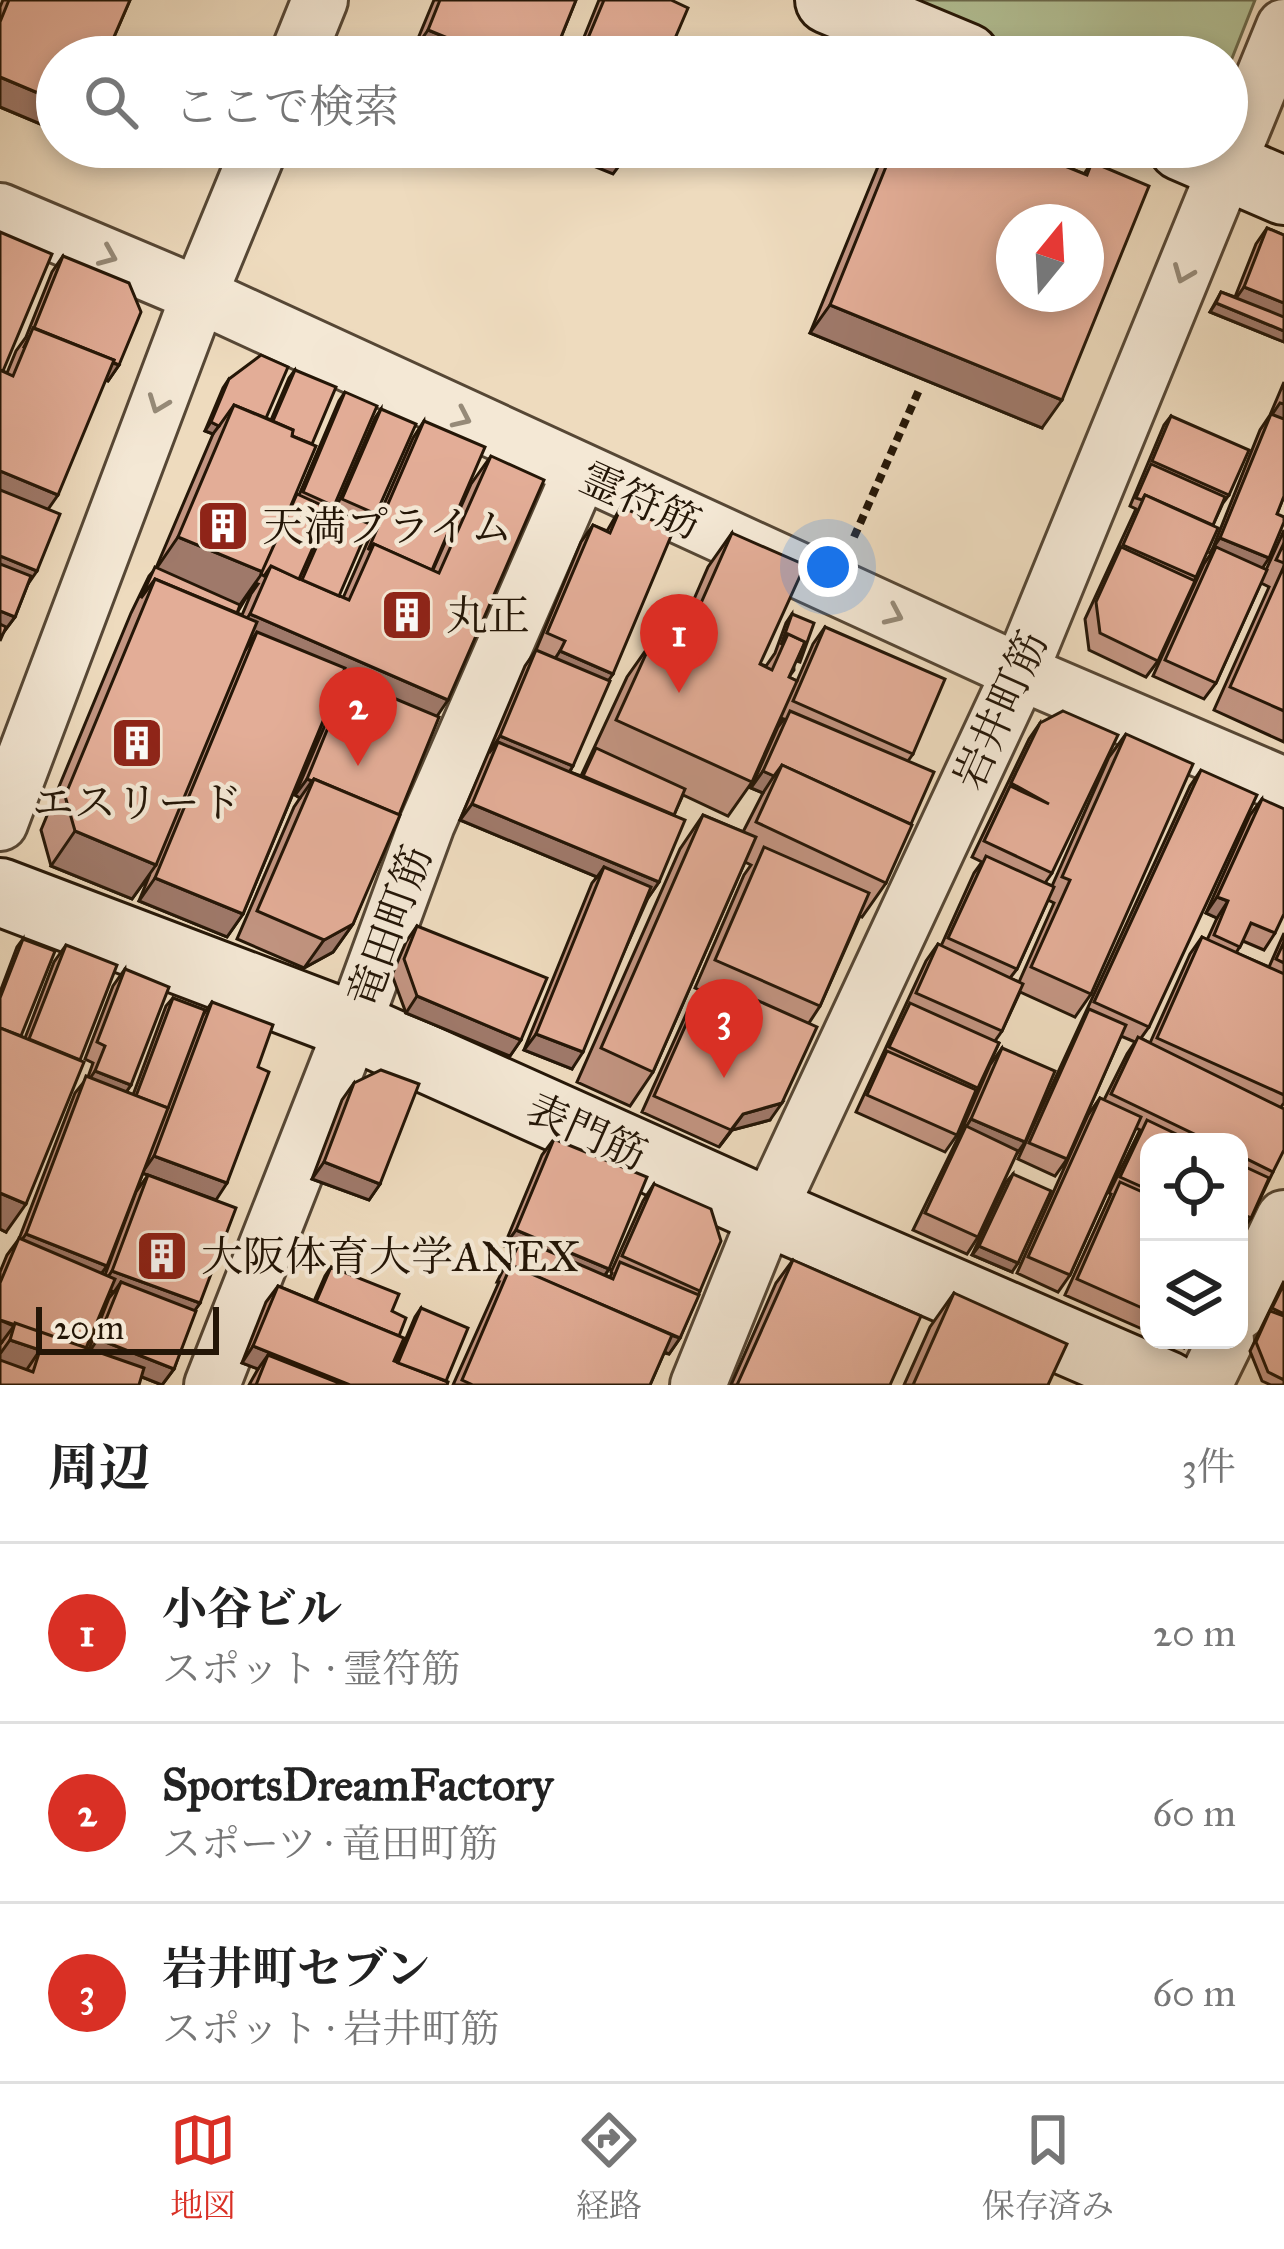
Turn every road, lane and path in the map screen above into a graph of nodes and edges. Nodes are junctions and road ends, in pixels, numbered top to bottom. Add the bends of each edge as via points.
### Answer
1 (320, 0) edge
2 (829, 0) edge
3 (1284, 27) edge
4 (305, 36) edge
5 (916, 36) edge
6 (1248, 123) edge
7 (251, 168) edge
8 (1231, 168) edge
9 (0, 211) edge
10 (200, 295) junction
11 (919, 390) edge
12 (580, 473) junction
13 (832, 587) junction
14 (1020, 672) junction
15 (1284, 784) edge
16 (0, 823) edge
17 (0, 892) edge
18 (353, 1026) junction
19 (767, 1213) junction
20 (1284, 1218) edge
21 (1248, 1293) edge
22 (1222, 1349) edge
23 (212, 1385) edge
24 (698, 1385) edge
25 (1167, 1385) edge
26 (1204, 1385) edge

1 - 4 street
2 - 5 street
3 - 6 street, 岩井町筋
7 - 10 street
8 -> 14 street, 岩井町筋
9 -> 10 street, 霊符筋
10 -> 12 street, 霊符筋
10 -> 16 street
11 - 13 path
12 - 13 street, 霊符筋
12 - 18 street, 竜田町筋 via 427,824
13 -> 14 street, 霊符筋
14 - 15 street, 霊符筋
14 - 19 street, 岩井町筋
17 - 18 street, 表門筋
18 - 19 street, 表門筋
18 - 23 street, 竜田町筋
19 - 24 street, 岩井町筋
19 - 25 street, 表門筋
20 - 21 street
22 - 26 street

